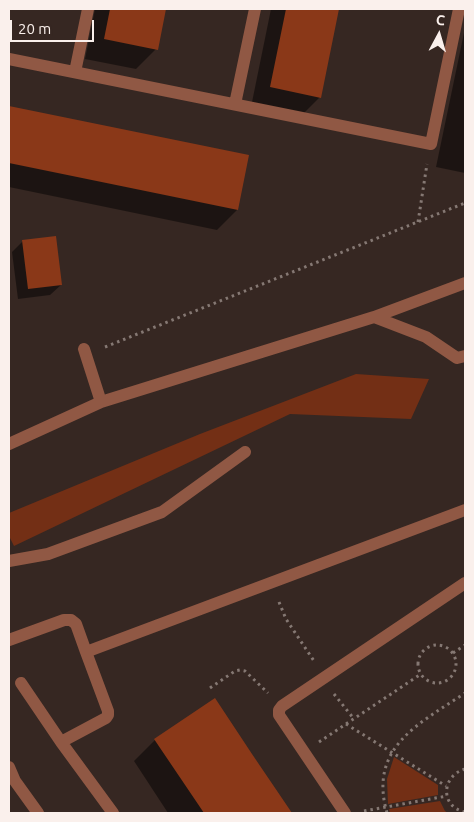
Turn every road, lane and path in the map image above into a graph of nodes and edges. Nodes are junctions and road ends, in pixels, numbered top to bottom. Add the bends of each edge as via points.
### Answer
1 (88, 9) edge
2 (255, 9) edge
3 (459, 9) edge
4 (9, 59) edge
5 (75, 72) junction
6 (235, 104) junction
7 (431, 144) junction
8 (465, 203) edge
9 (418, 222) junction
10 (465, 283) edge
11 (374, 317) junction
12 (85, 352) joint
13 (465, 356) edge
14 (101, 402) junction
15 (9, 444) edge
16 (245, 452) dead end
17 (465, 510) edge
18 (9, 561) edge
19 (271, 583) junction
20 (465, 583) edge
21 (9, 640) edge
22 (465, 645) edge
23 (86, 652) junction
24 (453, 653) junction
25 (421, 674) junction
26 (323, 678) junction
27 (21, 684) dead end
28 (210, 688) dead end
29 (465, 693) edge
30 (282, 706) junction
31 (354, 719) junction
32 (346, 724) junction
33 (61, 742) junction
34 (304, 752) junction
35 (392, 753) junction
36 (9, 767) edge
37 (465, 769) edge
38 (446, 786) junction
39 (447, 796) junction
40 (385, 807) junction
41 (360, 812) dead end
42 (465, 812) edge
43 (38, 813) edge
44 (113, 813) edge
45 (345, 813) edge
46 (387, 813) edge

1 - 5 street
2 - 6 street
3 - 7 street
4 - 5 street
5 - 6 street
6 - 7 street
7 - 9 path
8 - 9 path
9 - 12 path
10 - 11 street
11 - 13 street via 426,337 457,358
11 - 14 street
12 - 14 street
14 - 15 street
16 - 18 street via 162,512 48,554
17 - 19 street
19 - 23 street
19 - 26 path via 286,619
20 - 26 street
21 - 23 street via 71,620 76,624
22 - 24 path
23 - 33 street via 108,715
24 - 25 path via 438,644 423,650 418,666
24 - 25 path via 455,669 444,682 435,683
25 - 31 path
26 - 30 street
26 - 31 path
27 - 33 street
28 - 30 path via 240,670
29 - 35 path via 414,727
30 - 34 street via 279,715
31 - 32 path
32 - 34 path
32 - 35 path
33 - 44 street
34 - 45 street
35 - 38 path
35 - 40 path via 384,776
36 - 43 street
37 - 38 path via 451,777
38 - 39 path
39 - 40 path
39 - 42 path via 451,805
40 - 41 path
40 - 46 path

